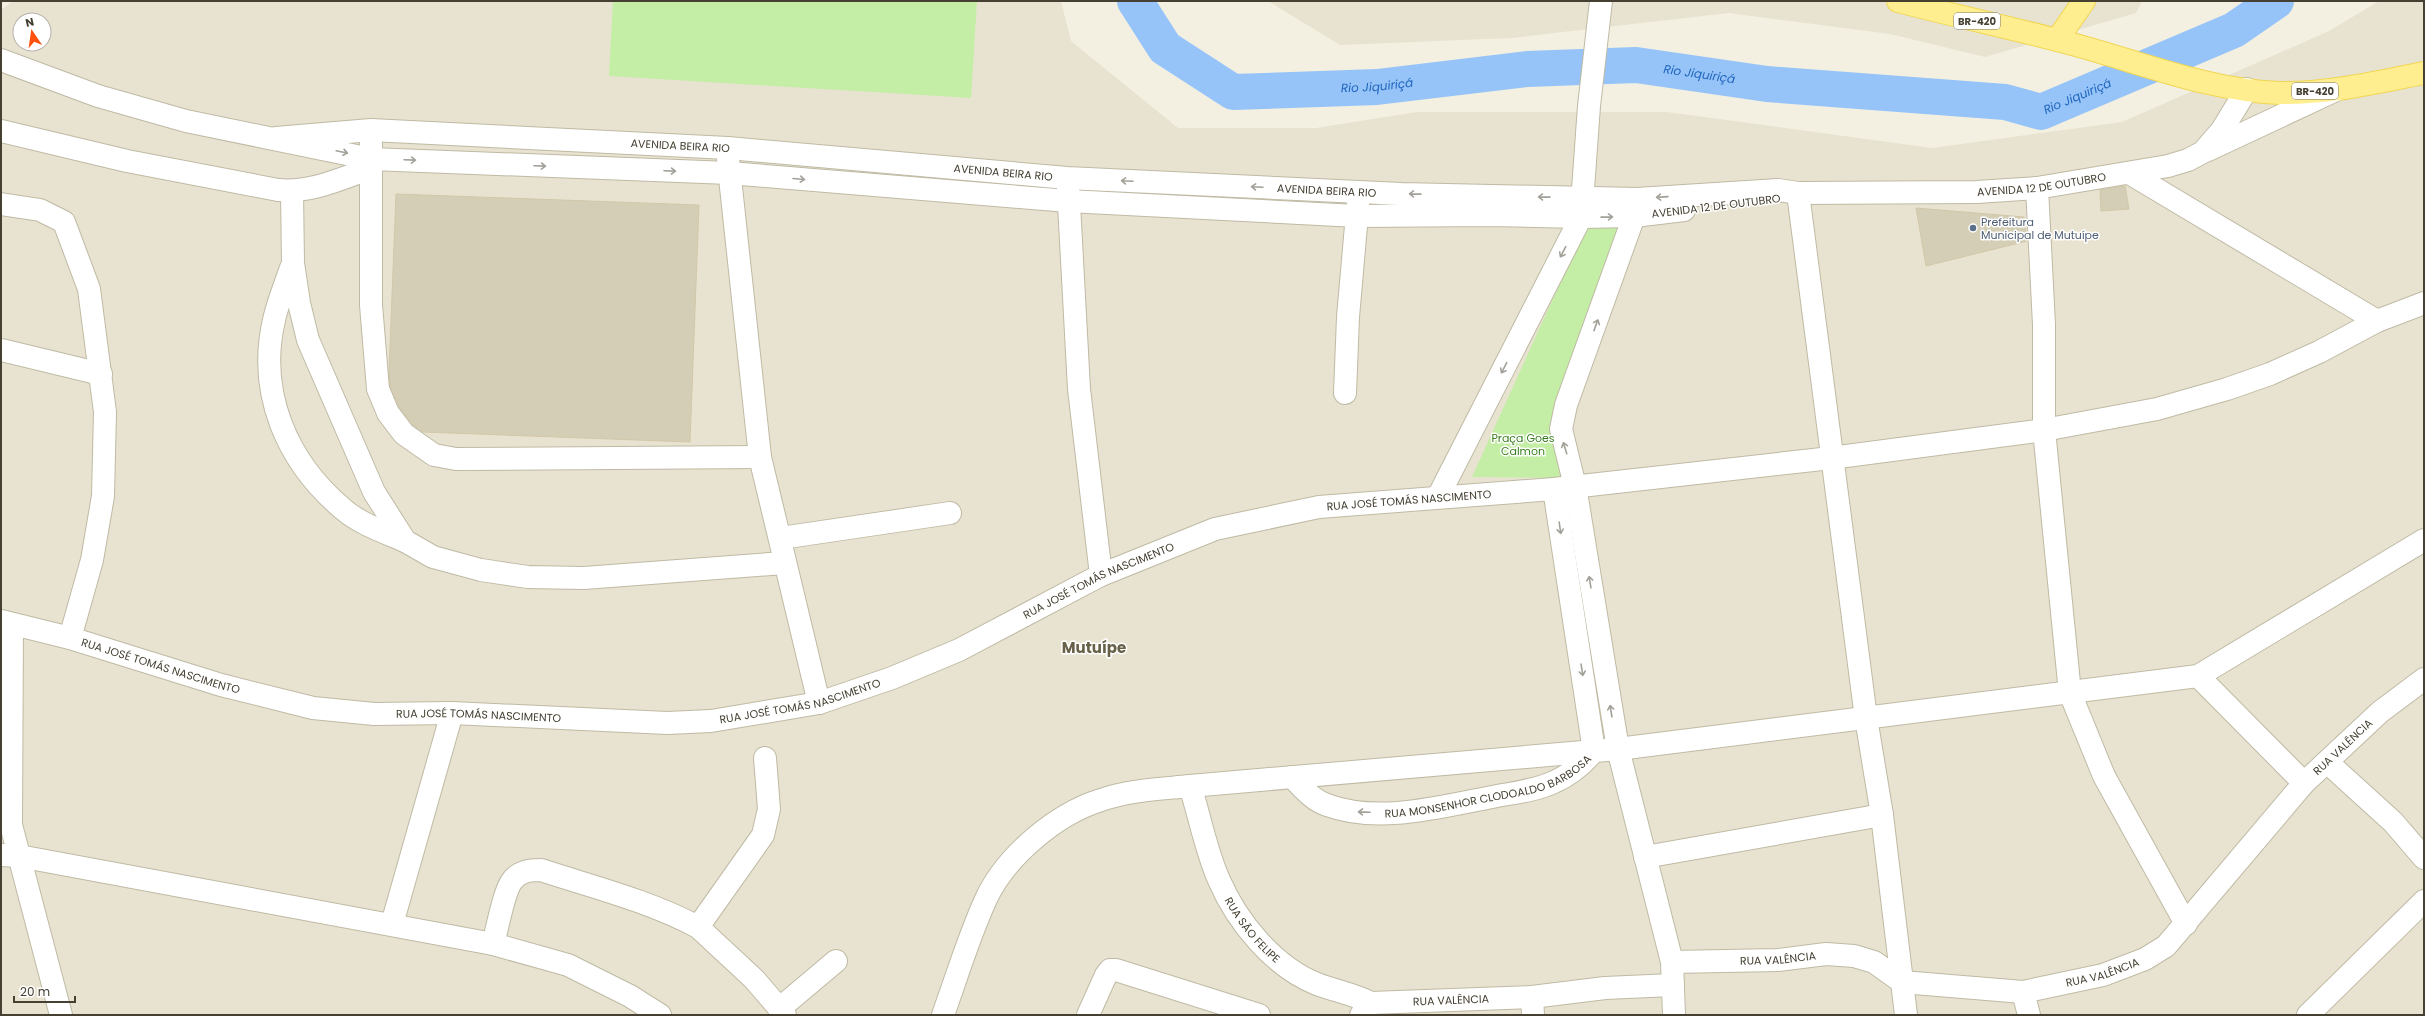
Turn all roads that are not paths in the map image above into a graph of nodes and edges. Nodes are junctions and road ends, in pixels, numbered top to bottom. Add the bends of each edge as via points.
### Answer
1 (1898, 1) edge
2 (2084, 1) edge
3 (1600, 4) edge
4 (2062, 42) junction
5 (1, 60) edge
6 (2424, 73) edge
7 (2339, 88) junction
8 (2247, 89) junction
9 (371, 130) junction
10 (1, 131) edge
11 (276, 138) junction
12 (728, 148) junction
13 (2203, 152) junction
14 (371, 163) junction
15 (729, 173) junction
16 (2130, 174) junction
17 (1067, 178) junction
18 (2037, 188) junction
19 (292, 191) junction
20 (1359, 192) junction
21 (1798, 194) junction
22 (1068, 201) junction
23 (1, 204) edge
24 (1582, 208) junction
25 (1635, 208) junction
26 (1357, 216) junction
27 (292, 263) junction
28 (2424, 303) edge
29 (2377, 321) junction
30 (1, 350) edge
31 (101, 374) junction
32 (1345, 393) dead end
33 (2044, 430) junction
34 (760, 457) junction
35 (1831, 458) junction
36 (1565, 488) junction
37 (1438, 497) junction
38 (950, 513) dead end
39 (781, 538) junction
40 (2424, 540) edge
41 (404, 541) junction
42 (784, 563) junction
43 (1101, 575) junction
44 (7, 623) edge
45 (1599, 634) junction
46 (70, 638) junction
47 (1577, 638) junction
48 (2198, 676) junction
49 (2424, 679) edge
50 (2070, 693) junction
51 (819, 703) junction
52 (452, 713) junction
53 (1866, 718) junction
54 (1618, 749) junction
55 (1594, 751) junction
56 (764, 758) dead end
57 (2327, 762) junction
58 (1292, 777) junction
59 (2304, 783) junction
60 (1190, 786) junction
61 (1882, 815) junction
62 (10, 855) edge
63 (1645, 857) junction
64 (2424, 858) edge
65 (2424, 901) edge
66 (392, 924) junction
67 (2186, 924) junction
68 (698, 927) junction
69 (493, 944) junction
70 (836, 961) dead end
71 (1672, 962) junction
72 (1902, 982) junction
73 (1673, 985) junction
74 (2023, 992) junction
75 (1533, 1006) edge
76 (1366, 1009) edge
77 (1226, 1011) edge
78 (782, 1012) edge
79 (61, 1015) edge
80 (660, 1015) edge
81 (943, 1015) edge
82 (1088, 1015) edge
83 (1259, 1015) edge
84 (1674, 1015) edge
85 (1906, 1015) edge
86 (2029, 1015) edge
87 (2308, 1015) edge

1 - 4 main road, BR-420
2 - 4 main road
3 - 24 street
4 - 8 main road, BR-420 via 2205,82
5 - 11 street via 98,96 186,121
6 - 7 main road, BR-420
7 - 8 main road, BR-420 via 2285,93
7 - 13 street
8 - 13 street, AVENIDA 12 DE OUTUBRO via 2222,130
9 - 11 street, AVENIDA BEIRA RIO
9 - 12 street, AVENIDA BEIRA RIO
9 - 14 street
10 - 19 street via 127,162
11 -> 14 street
12 - 15 street
12 - 17 street, AVENIDA BEIRA RIO
13 - 16 street, AVENIDA 12 DE OUTUBRO via 2181,162
14 -> 15 street, AVENIDA BEIRA RIO
14 - 19 street via 330,184
14 - 34 street via 371,305 378,389 388,413 404,434 434,455 456,459
15 -> 22 street, AVENIDA BEIRA RIO
15 - 34 street
16 - 18 street, AVENIDA 12 DE OUTUBRO
16 - 29 street
20 -> 17 street, AVENIDA BEIRA RIO
17 - 22 street
18 - 21 street, AVENIDA 12 DE OUTUBRO via 1977,192
18 - 33 street via 2044,325
19 - 27 street
24 -> 20 street, AVENIDA BEIRA RIO
20 - 26 street
21 - 25 street, AVENIDA 12 DE OUTUBRO via 1778,190
21 - 35 street
22 - 26 street, AVENIDA BEIRA RIO
22 - 43 street via 1079,388
23 - 31 street via 40,210 64,222 89,289
24 - 25 street, AVENIDA BEIRA RIO
24 - 26 street, AVENIDA BEIRA RIO via 1493,215
24 -> 37 street
36 -> 25 street via 1561,429 1566,406
26 - 32 street via 1348,317
27 - 41 street via 308,340 374,492
27 - 41 street via 274,320 270,364 274,408 289,446 316,482 343,510 373,528
28 - 29 street, RUA JOSÉ TOMÁS NASCIMENTO
29 - 33 street, RUA JOSÉ TOMÁS NASCIMENTO via 2312,355 2227,389 2157,409
30 - 31 street
31 - 46 street via 105,412 103,496 92,560
33 - 35 street, RUA JOSÉ TOMÁS NASCIMENTO
33 - 50 street
34 - 39 street
35 - 36 street, RUA JOSÉ TOMÁS NASCIMENTO
35 - 53 street
36 - 37 street, RUA JOSÉ TOMÁS NASCIMENTO
45 -> 36 street
36 -> 47 street, RUA MONSENHOR CLODOALDO BARBOSA
37 - 43 street, RUA JOSÉ TOMÁS NASCIMENTO via 1319,507 1215,529
38 - 39 street
39 - 42 street
40 - 48 street
41 - 42 street via 433,558 480,570 528,577 584,578
42 - 51 street
43 - 51 street, RUA JOSÉ TOMÁS NASCIMENTO via 959,650 892,678
44 - 46 street, RUA JOSÉ TOMÁS NASCIMENTO
44 - 62 street
45 - 47 street
54 -> 45 street
46 - 52 street, RUA JOSÉ TOMÁS NASCIMENTO via 222,685 313,708 374,714
47 -> 55 street, RUA MONSENHOR CLODOALDO BARBOSA
48 - 50 street
48 - 59 street
49 - 57 street, RUA VALÊNCIA via 2380,712
50 - 53 street
50 - 67 street via 2104,776
51 - 52 street, RUA JOSÉ TOMÁS NASCIMENTO via 711,721 667,723
52 - 66 street
53 - 54 street
53 - 61 street
54 - 55 street
54 - 63 street
55 - 58 street
55 -> 58 street, RUA MONSENHOR CLODOALDO BARBOSA via 1583,764 1554,782 1536,789 1432,809 1355,811 1326,805 1311,796
56 - 68 street via 769,809 763,835
57 - 59 street, RUA VALÊNCIA
57 - 64 street via 2393,822
58 - 60 street
59 - 67 street, RUA VALÊNCIA
60 - 76 street, RUA SÃO FELIPE via 1219,880 1252,936 1276,959 1316,984 1354,994
60 - 81 street via 1101,799 1050,826 1032,841 1000,874 987,898
61 - 63 street
61 - 72 street
62 - 66 street
62 - 79 street
63 - 71 street
65 - 87 street
66 - 69 street
67 - 74 street, RUA VALÊNCIA via 2166,946 2145,960 2103,975
68 - 69 street via 675,914 541,870 529,870 512,881
68 - 78 street via 744,969
69 - 80 street via 568,965 630,996
70 - 78 street
71 - 72 street, RUA VALÊNCIA via 1778,960 1826,954 1854,956 1874,962
71 - 73 street
72 - 74 street, RUA VALÊNCIA
72 - 85 street
73 - 75 street, RUA VALÊNCIA via 1605,988
73 - 84 street
74 - 86 street
75 - 76 street, RUA VALÊNCIA
77 - 82 street via 1110,970
77 - 83 street

